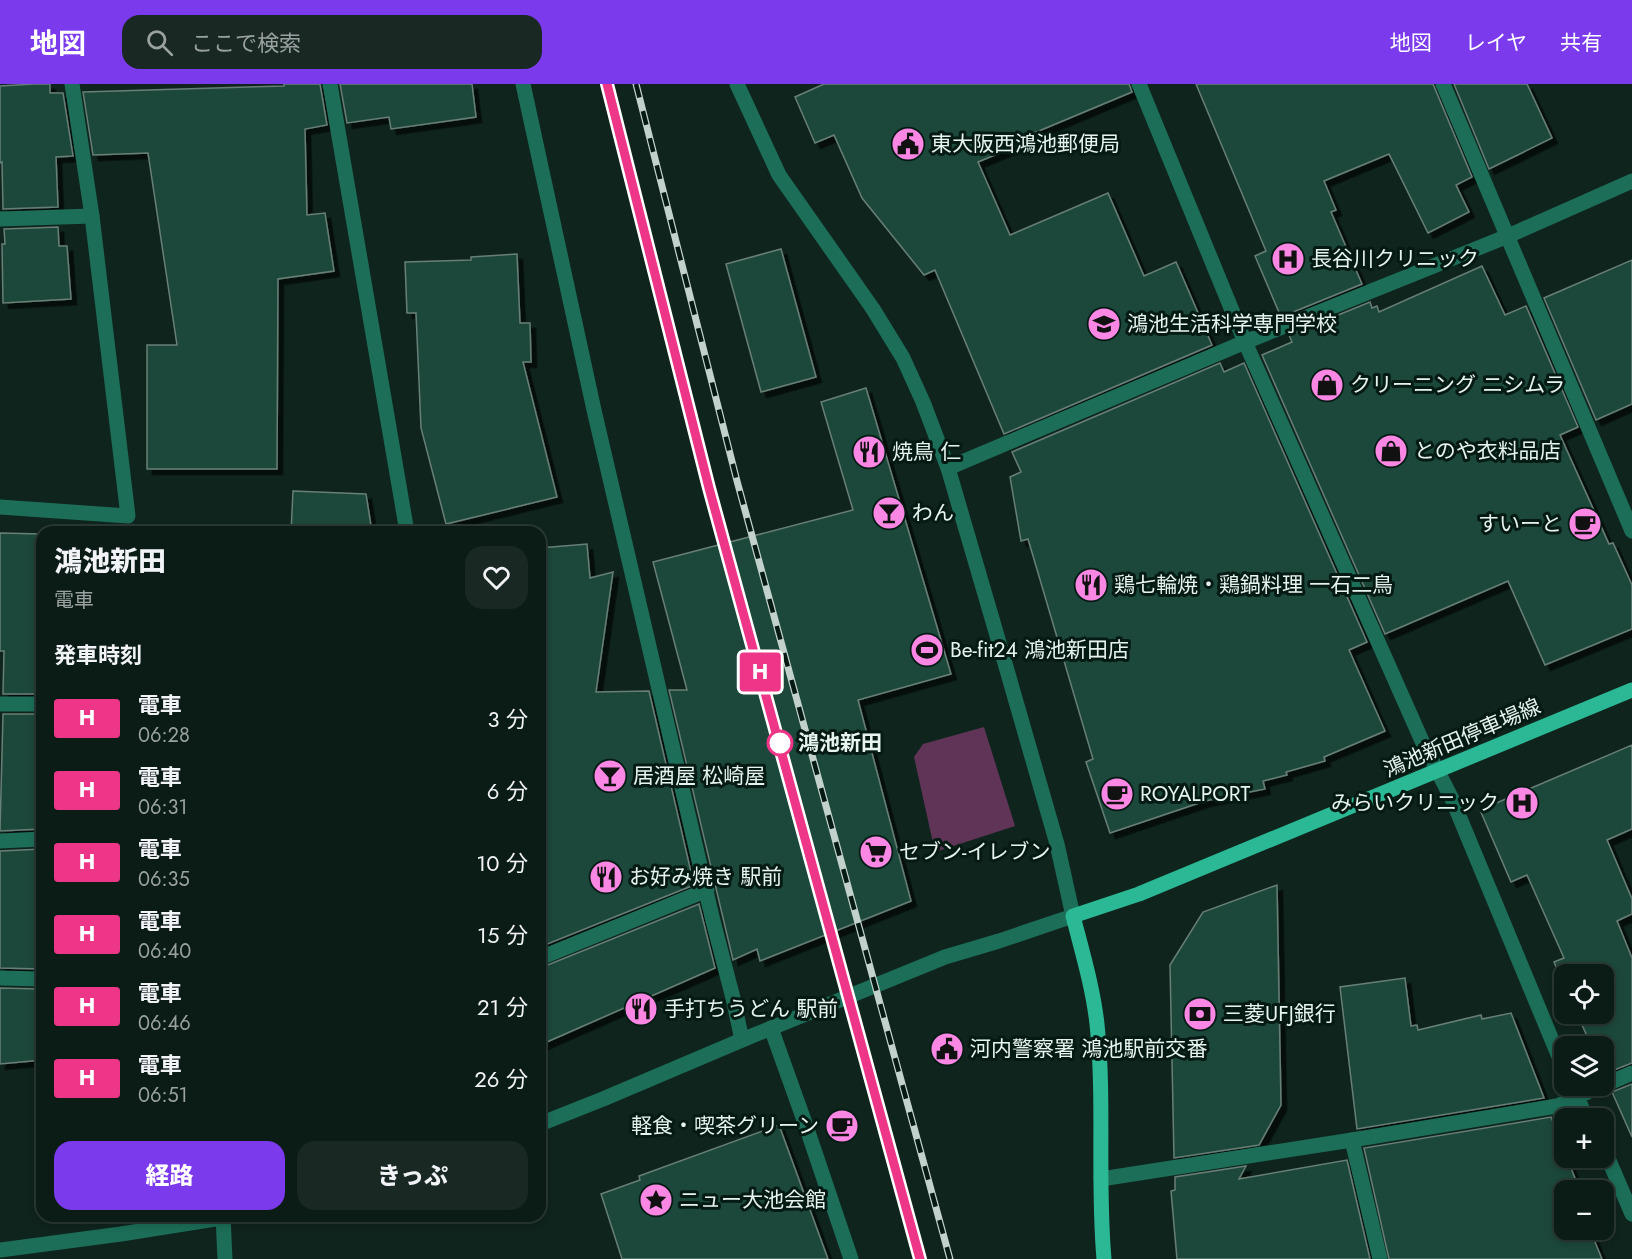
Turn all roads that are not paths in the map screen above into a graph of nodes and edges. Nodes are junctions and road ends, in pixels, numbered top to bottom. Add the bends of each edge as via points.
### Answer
1 (72, 84) edge
2 (330, 84) edge
3 (523, 84) edge
4 (737, 84) edge
5 (1139, 84) edge
6 (1443, 84) edge
7 (1632, 181) edge
8 (92, 216) junction
9 (0, 219) edge
10 (1508, 236) junction
11 (1245, 342) junction
12 (948, 468) junction
13 (0, 507) edge
14 (406, 526) edge
15 (1632, 531) edge
16 (1632, 690) edge
17 (0, 704) edge
18 (36, 704) edge
19 (1438, 771) junction
20 (36, 839) edge
21 (0, 841) edge
22 (706, 890) junction
23 (1073, 916) junction
24 (546, 956) edge
25 (0, 978) edge
26 (36, 979) edge
27 (771, 1028) junction
28 (742, 1040) junction
29 (1554, 1045) edge
30 (1632, 1073) edge
31 (1614, 1081) edge
32 (1569, 1096) edge
33 (546, 1122) edge
34 (1352, 1140) junction
35 (1612, 1168) edge
36 (1101, 1179) junction
37 (1632, 1214) edge
38 (195, 1222) edge
39 (227, 1222) edge
40 (0, 1250) edge
41 (225, 1259) edge
42 (850, 1259) edge
43 (1104, 1259) edge
44 (1380, 1259) edge

1 - 8 street
2 - 14 street
3 - 22 street
4 - 12 street via 779,175 855,281 903,358
5 - 11 street
6 - 10 street
7 - 10 street
8 - 9 street
8 - 13 street via 128,516
10 - 11 street
10 - 15 street
11 - 12 street
11 - 19 street
12 - 23 street via 1057,844
16 - 19 main road, 鴻池新田停車場線
17 - 18 street
19 - 23 main road, 鴻池新田停車場線 via 1139,894
19 - 29 street
20 - 21 street
22 - 24 street
22 - 28 street
23 - 27 street via 945,957
23 - 36 main road via 1097,1023
25 - 26 street
27 - 28 street
27 - 42 street
28 - 33 street
30 - 31 street
32 - 34 street via 1557,1107
34 - 36 street
34 - 44 street
35 - 37 street
36 - 43 main road
38 - 40 street
39 - 41 street

